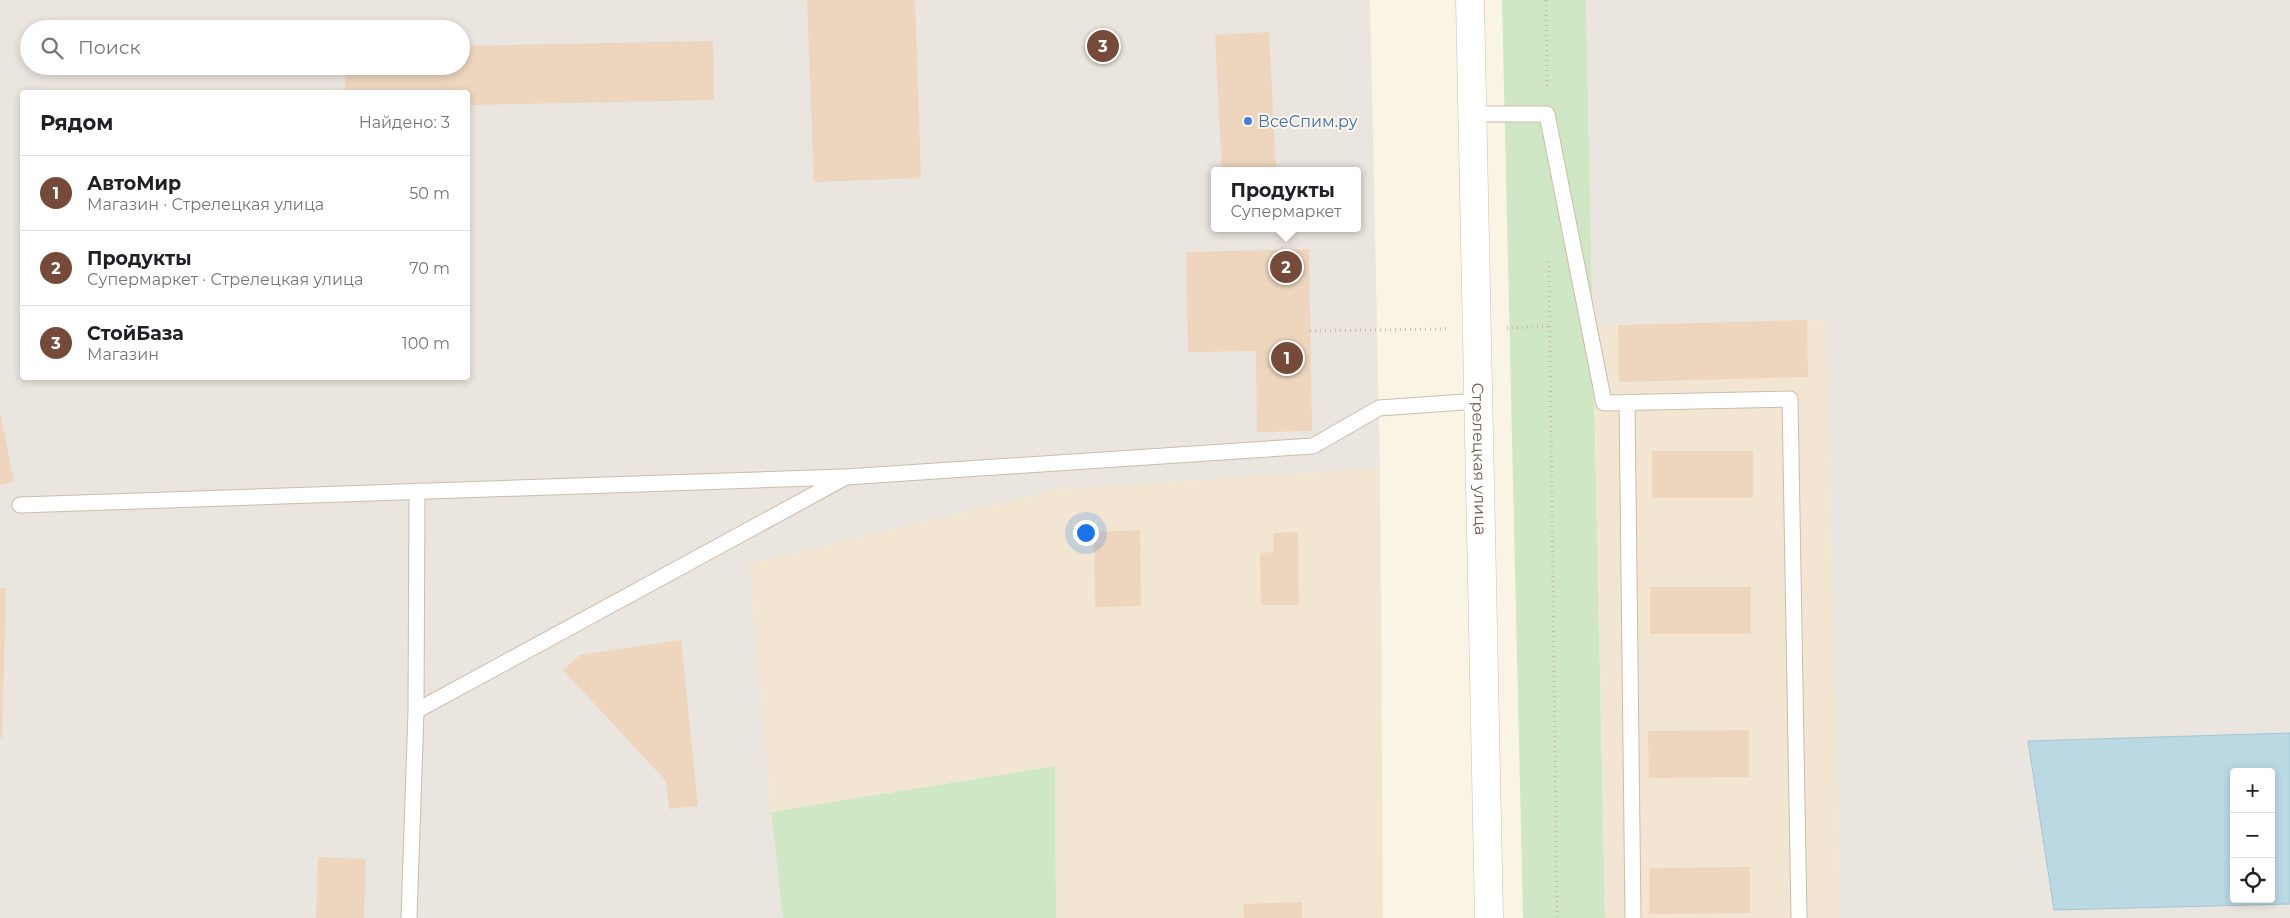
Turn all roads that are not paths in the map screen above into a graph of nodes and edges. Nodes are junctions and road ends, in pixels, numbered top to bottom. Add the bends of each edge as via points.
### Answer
1 (1470, 0) edge
2 (1473, 114) junction
3 (1478, 401) junction
4 (1628, 402) junction
5 (846, 476) junction
6 (417, 491) junction
7 (20, 505) dead end
8 (416, 711) junction
9 (408, 918) edge
10 (1490, 918) edge
11 (1633, 918) edge
12 (1799, 918) edge

1 - 2 main road, Стрелецкая улица
2 - 3 main road, Стрелецкая улица
2 - 4 lane via 1547,114 1604,403
3 - 5 lane via 1379,408 1313,446
3 - 10 main road, Стрелецкая улица
4 - 11 lane
4 - 12 lane via 1790,399
5 - 6 lane
5 - 8 lane
6 - 7 lane
6 - 8 lane
8 - 9 lane

